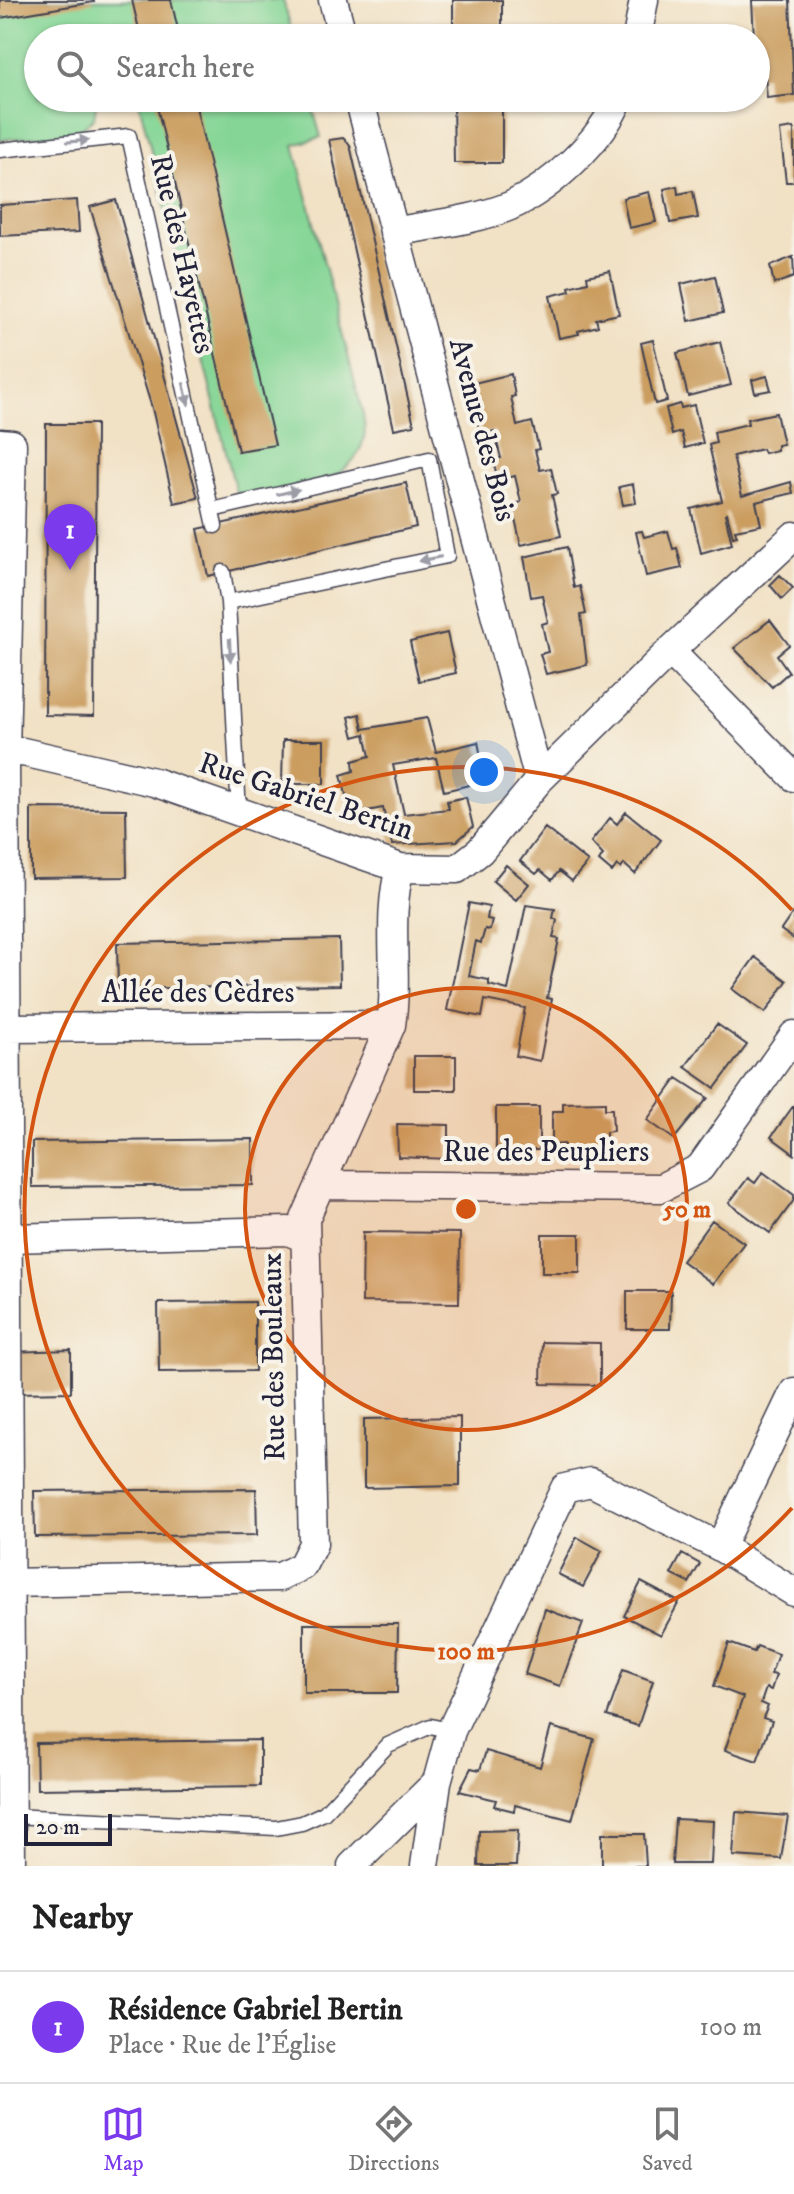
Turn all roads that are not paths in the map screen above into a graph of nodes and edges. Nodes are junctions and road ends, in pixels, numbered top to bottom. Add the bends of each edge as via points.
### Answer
1 (333, 0) edge
2 (644, 0) edge
3 (339, 24) edge
4 (640, 24) edge
5 (363, 112) edge
6 (613, 112) edge
7 (0, 150) edge
8 (394, 232) junction
9 (6, 443) edge
10 (212, 510) junction
11 (215, 526) dead end
12 (794, 536) edge
13 (223, 572) dead end
14 (228, 602) junction
15 (670, 651) junction
16 (3, 753) edge
17 (794, 777) edge
18 (539, 780) junction
19 (239, 814) junction
20 (400, 868) junction
21 (391, 1025) junction
22 (7, 1028) junction
23 (794, 1035) edge
24 (322, 1185) junction
25 (8, 1238) junction
26 (305, 1238) junction
27 (794, 1392) edge
28 (720, 1547) junction
29 (10, 1583) junction
30 (794, 1592) edge
31 (451, 1731) junction
32 (437, 1782) junction
33 (10, 1816) junction
34 (11, 1866) edge
35 (352, 1866) edge
36 (425, 1866) edge

1 - 3 street
2 - 4 street
5 - 8 street, Avenue des Bois
6 - 8 street via 565,169 524,198 507,207
7 -> 10 lane, Rue des Hayettes via 129,136
8 - 18 street, Avenue des Bois
9 - 16 street
10 - 11 lane, Rue des Hayettes
10 -> 14 lane via 429,459 447,556
12 - 15 street, Rue Gabriel Bertin
13 - 14 lane
14 -> 19 lane
15 - 17 street
15 - 18 street, Rue Gabriel Bertin
16 - 19 street, Rue Gabriel Bertin via 23,752 154,782
16 - 22 street
18 - 20 street, Rue Gabriel Bertin via 480,851 457,869
19 - 20 street, Rue Gabriel Bertin
20 - 21 street, Rue des Bouleaux via 394,890
21 - 22 street, Allée des Cèdres
21 - 24 street, Rue des Bouleaux
22 - 25 street
23 - 24 street, Rue des Peupliers via 700,1168 661,1188
24 - 26 street, Rue des Bouleaux via 305,1219
25 - 26 street via 288,1231
25 - 29 street
26 - 29 street, Rue des Bouleaux via 313,1544 302,1566 280,1577
27 - 28 street
28 - 30 street
28 - 31 street via 591,1482 565,1488
29 - 33 street
31 - 32 street
31 - 33 lane via 431,1726 388,1745 324,1813 302,1823 276,1828
32 - 35 street
32 - 36 street
33 - 34 street

